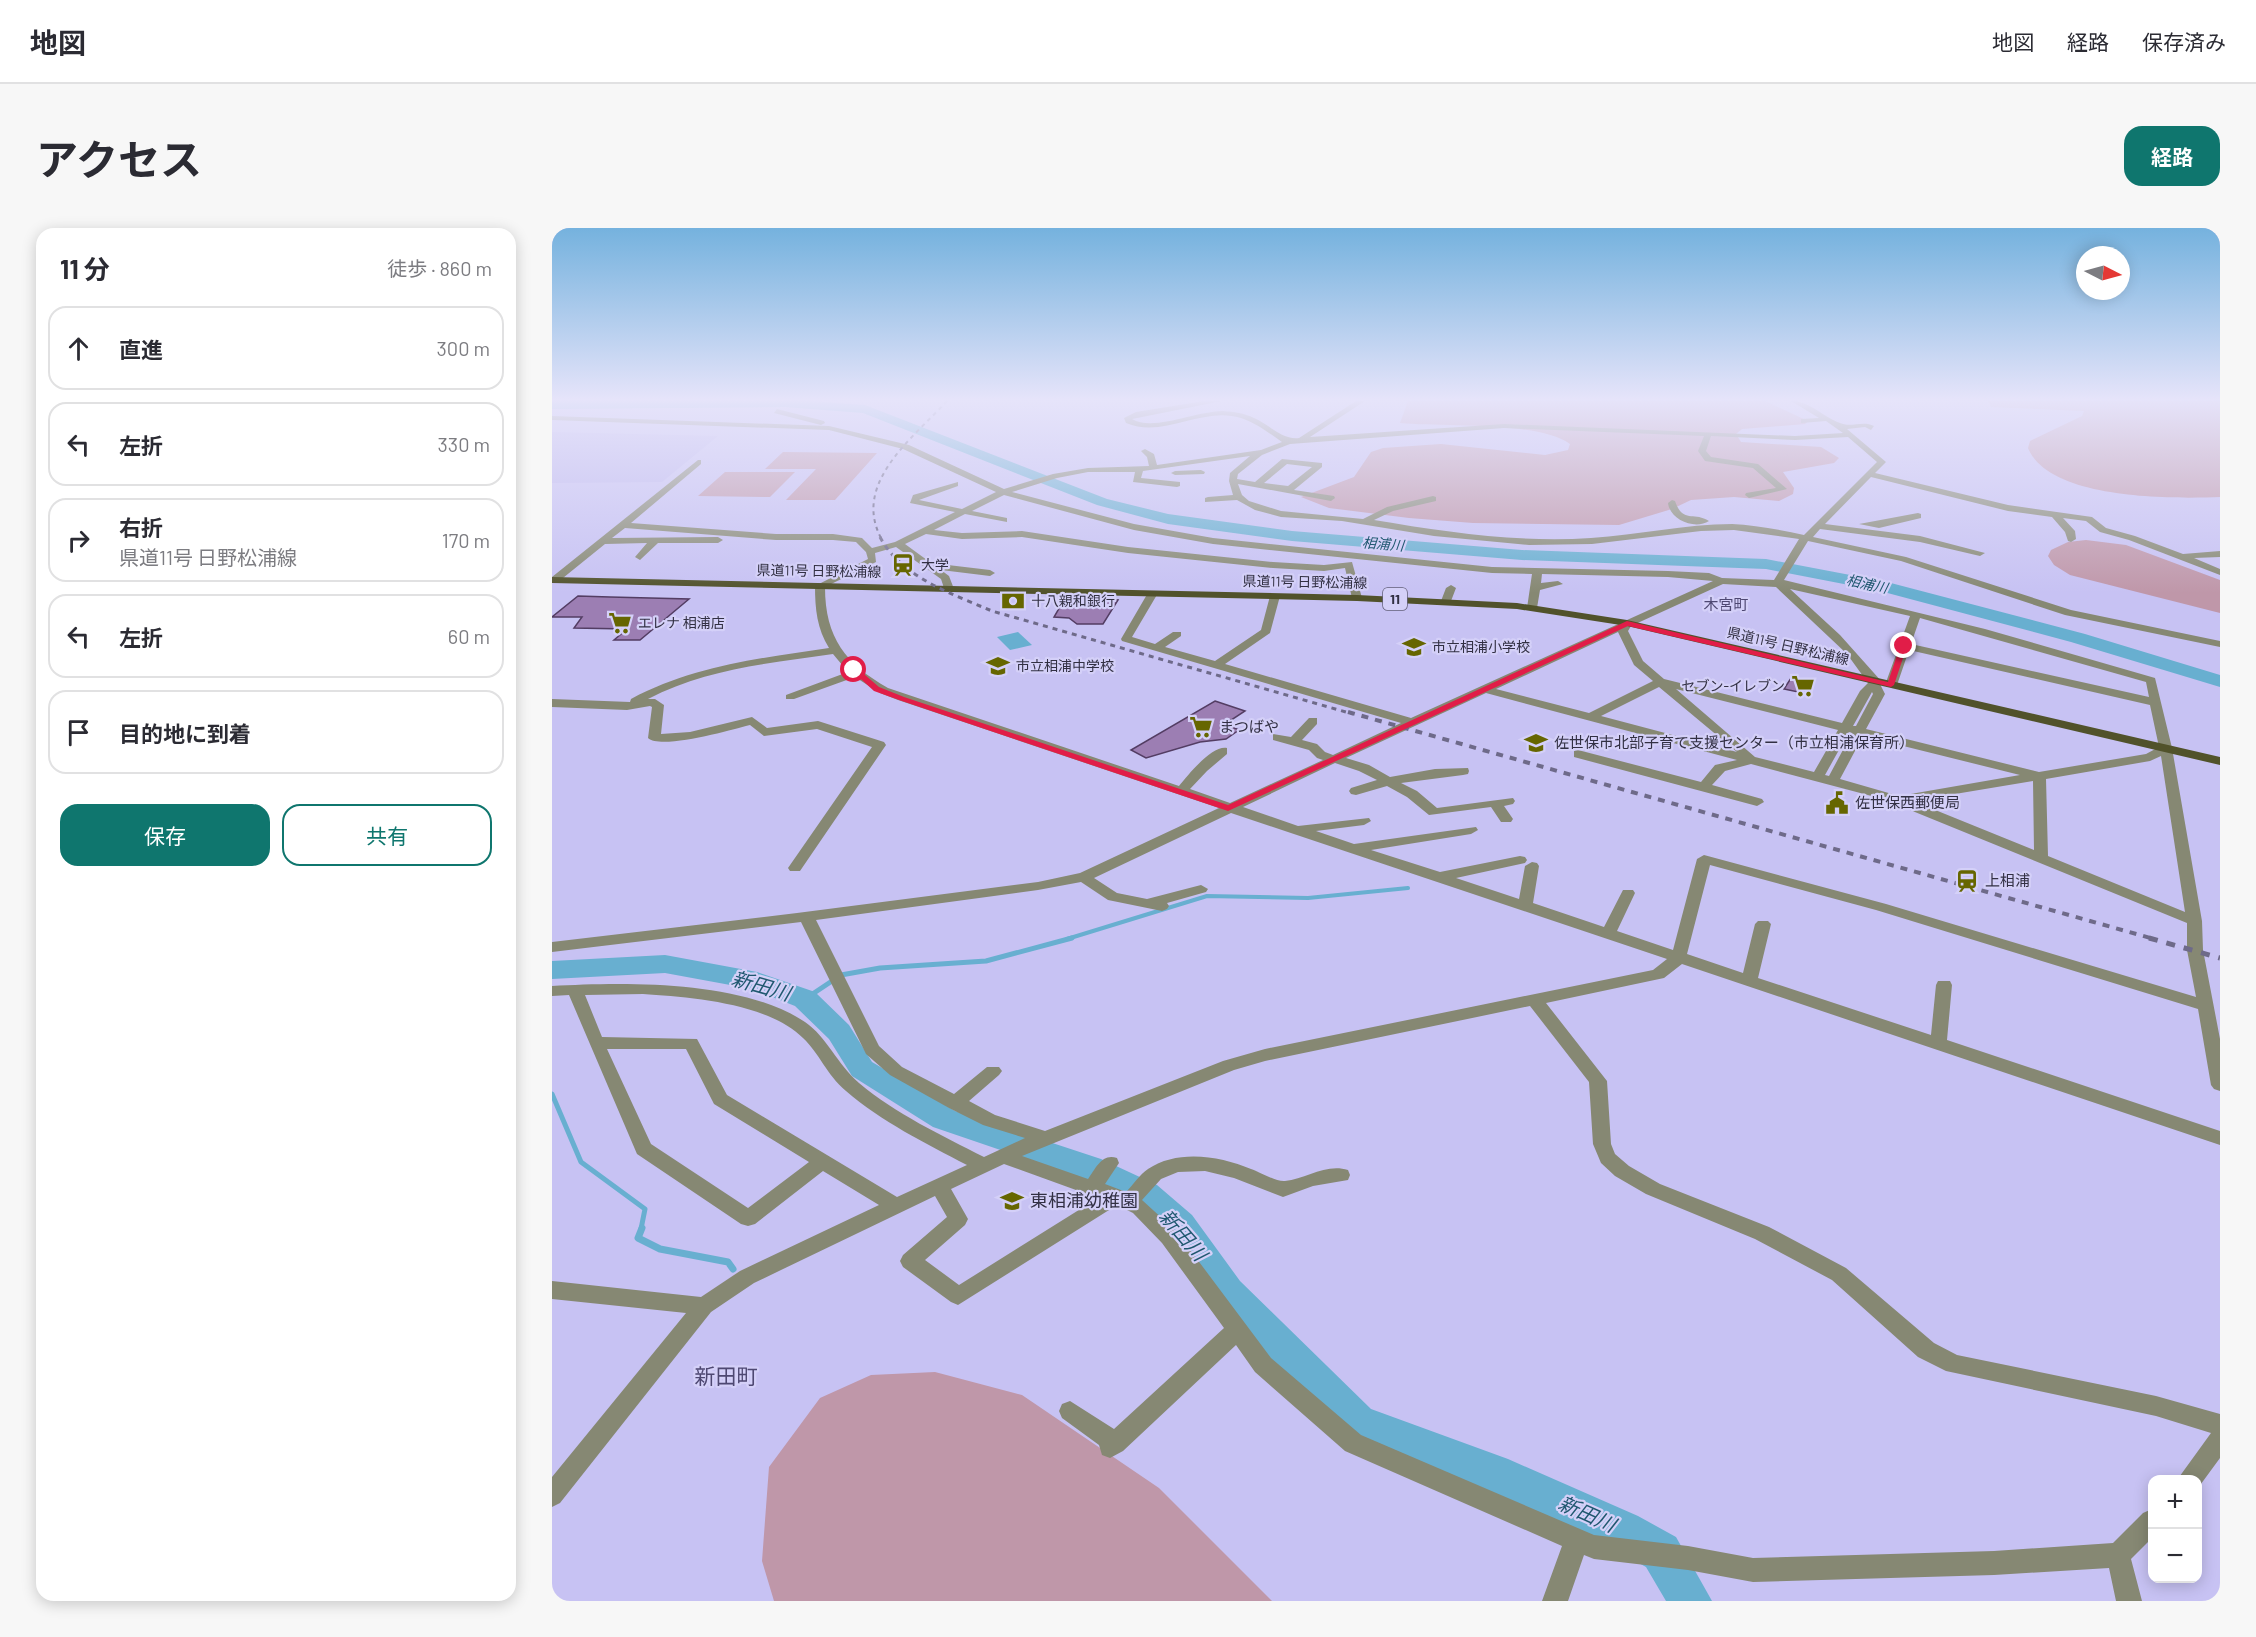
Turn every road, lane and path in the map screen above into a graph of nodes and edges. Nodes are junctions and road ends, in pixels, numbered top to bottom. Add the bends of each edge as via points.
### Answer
1 (694, 465) edge
2 (948, 465) edge
3 (1176, 465) edge
4 (1242, 465) edge
5 (1280, 465) edge
6 (1319, 465) edge
7 (1749, 465) edge
8 (1880, 465) edge
9 (1154, 467) joint
10 (1140, 470) junction
11 (1201, 472) dead end
12 (1872, 475) junction
13 (1233, 481) junction
14 (1177, 483) dead end
15 (954, 484) dead end
16 (1257, 484) junction
17 (1289, 490) junction
18 (1339, 490) dead end
19 (1006, 491) junction
20 (1749, 495) dead end
21 (1240, 498) junction
22 (1433, 499) dead end
23 (1208, 500) dead end
24 (1672, 503) dead end
25 (2055, 510) junction
26 (965, 512) junction
27 (931, 516) dead end
28 (1918, 516) dead end
29 (1005, 518) dead end
30 (1826, 518) junction
31 (696, 519) dead end
32 (672, 520) dead end
33 (951, 520) junction
34 (1362, 523) junction
35 (623, 525) junction
36 (1818, 526) junction
37 (657, 527) junction
38 (2117, 527) dead end
39 (1726, 528) junction
40 (689, 530) junction
41 (925, 531) junction
42 (2107, 531) junction
43 (728, 533) junction
44 (1805, 538) junction
45 (2071, 539) dead end
46 (603, 541) junction
47 (654, 542) junction
48 (898, 544) junction
49 (2196, 544) dead end
50 (870, 551) junction
51 (1980, 553) dead end
52 (2169, 553) junction
53 (2217, 554) edge
54 (640, 557) dead end
55 (1366, 558) junction
56 (1348, 564) junction
57 (926, 565) junction
58 (2220, 572) edge
59 (990, 573) dead end
60 (1537, 573) junction
61 (553, 580) edge
62 (1721, 581) junction
63 (1780, 582) junction
64 (1558, 584) dead end
65 (820, 586) junction
66 (1536, 587) junction
67 (1451, 588) dead end
68 (949, 589) junction
69 (1153, 593) junction
70 (1275, 596) junction
71 (1357, 598) junction
72 (1446, 601) junction
73 (1532, 608) junction
74 (1916, 614) junction
75 (1627, 623) junction
76 (1177, 634) dead end
77 (2220, 644) edge
78 (1904, 646) junction
79 (1156, 648) junction
80 (834, 651) junction
81 (1217, 665) junction
82 (858, 672) junction
83 (1660, 682) junction
84 (1876, 682) junction
85 (1891, 685) junction
86 (1484, 689) junction
87 (790, 697) dead end
88 (2155, 702) junction
89 (552, 703) edge
90 (627, 706) junction
91 (1588, 717) junction
92 (1314, 721) dead end
93 (1411, 722) junction
94 (1572, 726) dead end
95 (1853, 729) junction
96 (1277, 737) dead end
97 (1294, 741) junction
98 (2166, 748) junction
99 (1223, 751) dead end
100 (1587, 752) dead end
101 (1334, 758) junction
102 (1754, 759) junction
103 (2220, 761) edge
104 (1460, 773) dead end
105 (2039, 776) junction
106 (1818, 777) junction
107 (1387, 780) junction
108 (1833, 780) junction
109 (1704, 787) junction
110 (1356, 791) dead end
111 (1180, 792) junction
112 (1898, 800) junction
113 (1757, 802) dead end
114 (1228, 808) junction
115 (1506, 819) dead end
116 (1364, 821) dead end
117 (1296, 830) junction
118 (1471, 830) dead end
119 (1352, 849) junction
120 (2041, 857) junction
121 (795, 868) dead end
122 (1084, 877) junction
123 (1438, 877) junction
124 (1194, 887) dead end
125 (1628, 893) dead end
126 (1525, 907) junction
127 (806, 916) junction
128 (2194, 921) junction
129 (1763, 924) dead end
130 (1607, 935) junction
131 (552, 947) edge
132 (1678, 959) junction
133 (1749, 983) junction
134 (1944, 985) dead end
135 (575, 990) junction
136 (552, 991) edge
137 (1534, 999) junction
138 (2204, 1005) junction
139 (596, 1043) junction
140 (1938, 1045) junction
141 (993, 1071) dead end
142 (2220, 1085) edge
143 (955, 1102) junction
144 (2220, 1138) edge
145 (1041, 1140) junction
146 (1009, 1154) junction
147 (823, 1161) junction
148 (1110, 1163) dead end
149 (983, 1165) junction
150 (1341, 1175) dead end
151 (939, 1185) junction
152 (1093, 1188) junction
153 (1125, 1200) junction
154 (895, 1205) junction
155 (552, 1290) edge
156 (704, 1306) junction
157 (1237, 1329) junction
158 (1070, 1411) dead end
159 (2220, 1425) edge
160 (2220, 1440) edge
161 (2192, 1475) edge
162 (552, 1496) edge
163 (2148, 1525) edge
164 (1577, 1539) junction
165 (2118, 1556) junction
166 (1555, 1601) edge
167 (2129, 1601) edge

1 - 35 street
2 - 19 street
3 - 9 street
4 - 13 street via 1233,473
5 - 16 street
6 - 17 street
7 - 20 street via 1783,489
8 - 12 street
9 - 10 street
10 - 11 street
10 - 14 street via 1136,480
10 - 19 street via 1088,470
12 - 25 street via 2008,508
12 - 30 street
13 - 16 street
13 - 21 street
15 - 26 street via 913,501
16 - 17 street
17 - 18 street via 1328,497
17 - 21 street via 1265,490
19 - 26 street
19 - 55 street via 1108,522 1213,541
21 - 23 street
21 - 34 street via 1281,514
22 - 34 street via 1390,509
24 - 39 street via 1672,511 1681,518 1719,522
25 - 42 street via 2090,519
25 - 45 street
26 - 29 street
26 - 33 street
27 - 33 street
28 - 30 street via 1881,528
30 - 36 street
31 - 40 street via 702,521
32 - 37 street
33 - 41 street
34 - 39 street via 1529,542 1592,541
35 - 37 street
35 - 46 street
36 - 44 street
36 - 51 street via 1920,539
37 - 40 street
38 - 42 street
39 - 44 street
40 - 43 street
41 - 48 street
41 - 56 street via 970,536 1022,534 1273,565 1324,568
42 - 52 street
43 - 47 street via 717,541
43 - 50 street via 800,542 859,540
44 - 63 street
44 - 77 street via 1903,559 2069,613
46 - 47 street
46 - 61 street
47 - 54 street
48 - 50 street
48 - 57 street
49 - 53 street
50 - 65 street via 873,560
52 - 53 street via 2191,557
52 - 58 street
55 - 56 street
55 - 60 street via 1439,568
56 - 71 street
57 - 59 street
57 - 68 street via 945,578
60 - 62 street via 1678,574 1709,576
60 - 66 street
61 - 65 main road, 県道11号 日野松浦線 / 11
62 - 63 street
62 - 75 street
63 - 74 street
63 - 84 street
64 - 66 street
65 - 68 main road, 県道11号 日野松浦線 / 11
65 - 80 street via 822,623
66 - 73 street
67 - 72 street
68 - 69 main road, 県道11号 日野松浦線 / 11
69 - 70 main road, 県道11号 日野松浦線 / 11
69 - 79 street via 1126,639
70 - 71 main road, 県道11号 日野松浦線 / 11
70 - 81 street via 1266,631
71 - 72 main road, 県道11号 日野松浦線 / 11
72 - 73 main road, 県道11号 日野松浦線 / 11
73 - 75 main road, 県道11号 日野松浦線 / 11
74 - 78 street
74 - 88 street via 2023,640 2151,680
75 - 83 street via 1623,631 1638,663
75 - 84 main road, 県道11号 日野松浦線 / 11
75 - 86 street
76 - 79 street
78 - 85 street
78 - 88 street
79 - 81 street
80 - 82 street
80 - 90 street via 745,664 669,684
81 - 93 street
82 - 87 street
82 - 111 street via 876,689
83 - 91 street
83 - 95 street
83 - 102 street
84 - 85 main road, 県道11号 日野松浦線 / 11
84 - 95 street via 1880,694
85 - 98 main road, 県道11号 日野松浦線 / 11
86 - 91 street
86 - 93 street
88 - 98 street
89 - 90 street
90 - 121 street via 651,702 658,705 654,738 690,736 752,721 764,732 818,725 880,745
91 - 94 street
91 - 102 street
92 - 97 street
93 - 101 street
95 - 105 street
95 - 106 street
95 - 108 street
96 - 97 street
97 - 101 street
98 - 103 main road, 県道11号 日野松浦線 / 11
98 - 105 street via 2151,757
98 - 128 street
99 - 111 street
100 - 109 street
101 - 107 street
101 - 114 street
102 - 106 street
102 - 109 street via 1720,768
104 - 107 street via 1429,772
105 - 112 street
105 - 120 street
106 - 108 street
107 - 110 street
107 - 115 street via 1434,812 1502,802
108 - 112 street
109 - 113 street
111 - 114 street
112 - 120 street
114 - 117 street
114 - 122 street
116 - 117 street
117 - 119 street
118 - 119 street
119 - 123 street
120 - 128 street
122 - 124 street via 1113,897 1155,905
122 - 127 street
123 - 126 street
123 - 126 street via 1526,863
125 - 130 street
126 - 130 street
127 - 131 street
127 - 143 street via 872,1050 896,1071
128 - 138 street
129 - 133 street
130 - 132 street
132 - 133 street
132 - 137 street via 1658,974
132 - 138 street via 1704,859 1881,907
133 - 140 street
134 - 140 street
135 - 136 street
135 - 139 street
135 - 149 street via 663,988 766,1009 800,1026 819,1042 836,1071 866,1096 914,1128
137 - 145 street via 1229,1065
137 - 159 street via 1598,1082 1602,1144 1608,1158 1622,1171 1653,1189 1762,1233 1839,1274 1926,1350 1954,1364 2157,1406
138 - 142 street
139 - 147 street via 691,1043 720,1099
139 - 147 street via 644,1149 748,1218
140 - 144 street
141 - 143 street
143 - 145 street
145 - 146 street
146 - 149 street
146 - 152 street
147 - 154 street
148 - 152 street
149 - 151 street
150 - 153 street via 1283,1189 1237,1171 1205,1164 1176,1165 1154,1174
151 - 153 street via 958,1219 910,1261 958,1296
151 - 154 street
152 - 153 street
153 - 157 street via 1140,1208 1169,1237
154 - 156 street via 779,1260
155 - 156 street
156 - 162 street
157 - 158 street via 1113,1445
157 - 164 street via 1263,1365 1353,1443
160 - 161 street
163 - 165 street
164 - 165 street via 1594,1547 1753,1570
164 - 166 street
165 - 167 street

